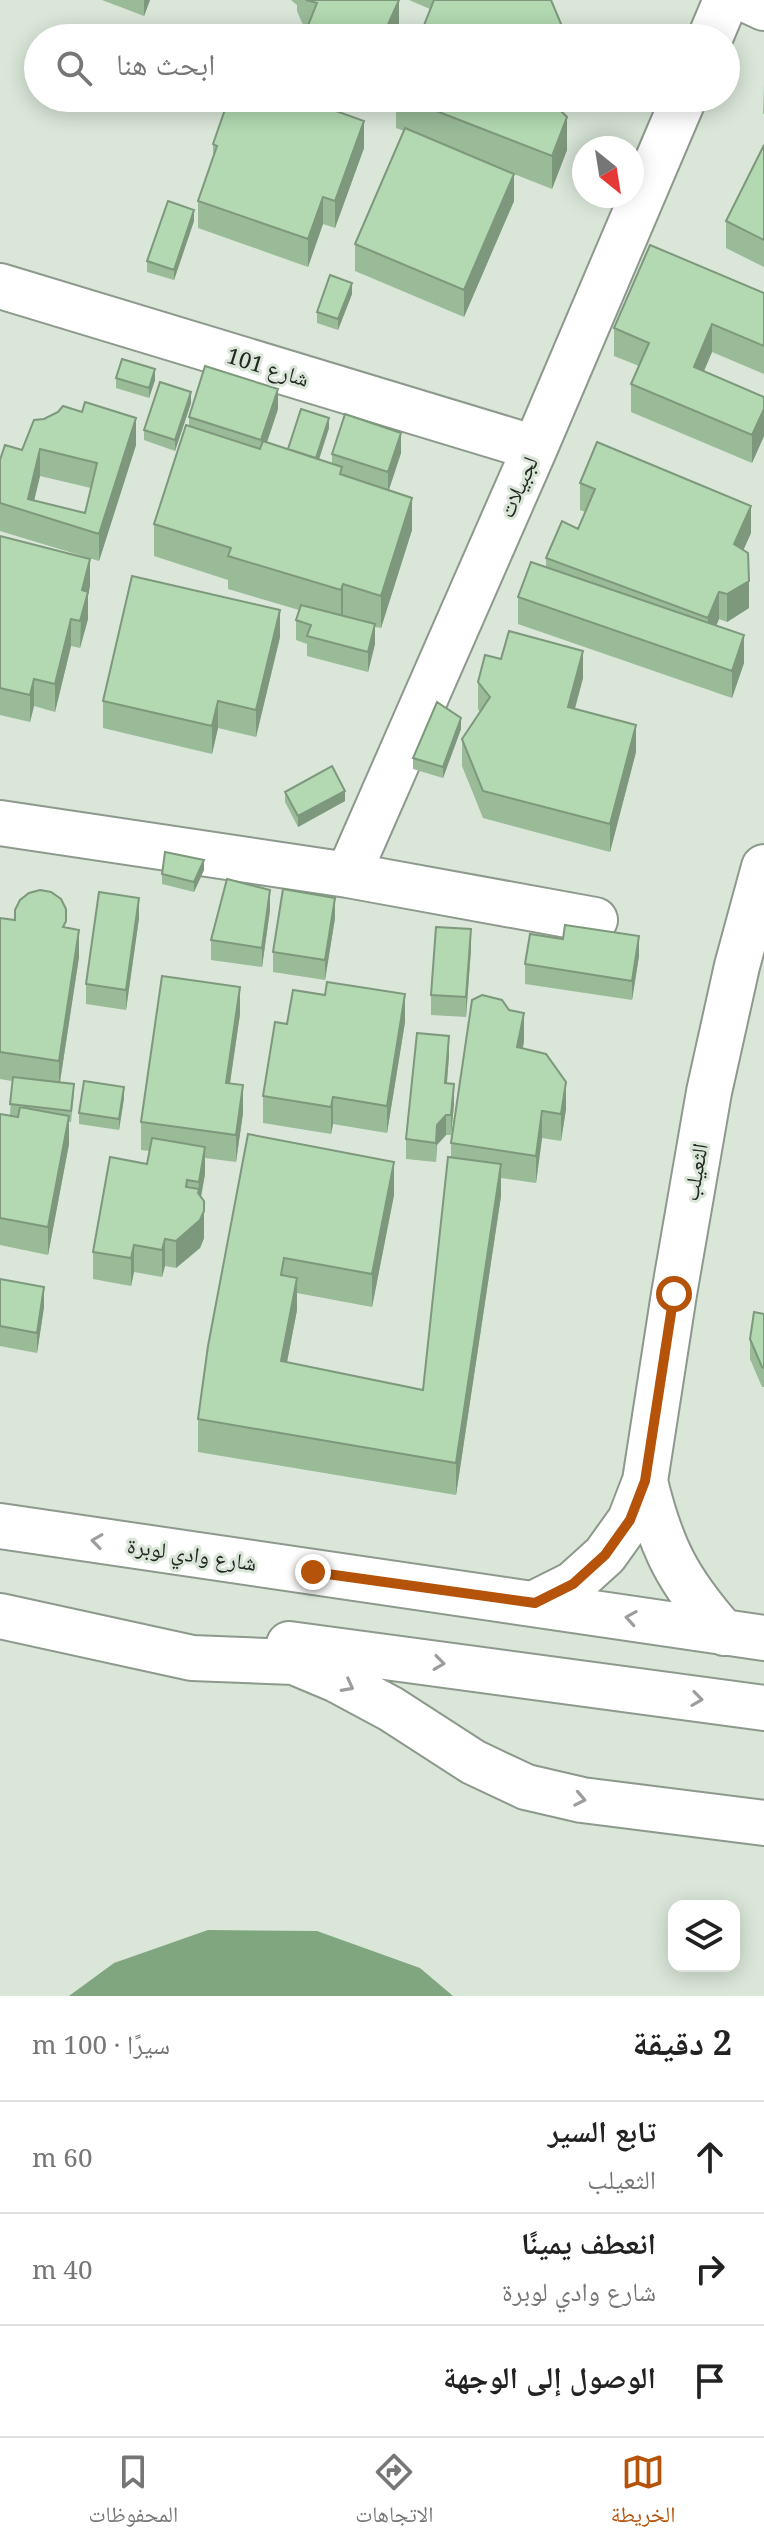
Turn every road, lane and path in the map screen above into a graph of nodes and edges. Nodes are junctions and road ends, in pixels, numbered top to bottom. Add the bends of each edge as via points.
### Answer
1 (726, 0) edge
2 (747, 0) edge
3 (764, 8) edge
4 (716, 24) edge
5 (678, 112) edge
6 (0, 286) edge
7 (535, 448) junction
8 (0, 823) edge
9 (764, 867) edge
10 (348, 875) junction
11 (758, 916) edge
12 (595, 920) dead end
13 (645, 1481) junction
14 (4, 1527) edge
15 (535, 1603) junction
16 (0, 1614) edge
17 (744, 1635) edge
18 (764, 1708) edge
19 (764, 1823) edge

1 - 4 street
2 - 3 street
5 - 7 street, لجبيلات
6 - 7 street, شارع 101
7 - 10 street, لجبيلات
8 - 10 street
9 - 11 street, الثعيلب
10 - 12 street
11 - 13 street, الثعيلب via 737,966 709,1092
13 - 15 street, الثعيلب via 630,1520 605,1555 573,1584
13 - 17 street, الثعيلب via 655,1523 695,1600
15 -> 14 street, شارع وادي لوبرة
17 -> 15 street, شارع وادي لوبرة
16 -> 18 street via 203,1633
16 -> 19 street via 192,1658 294,1662 391,1709 473,1762 526,1787 582,1800

